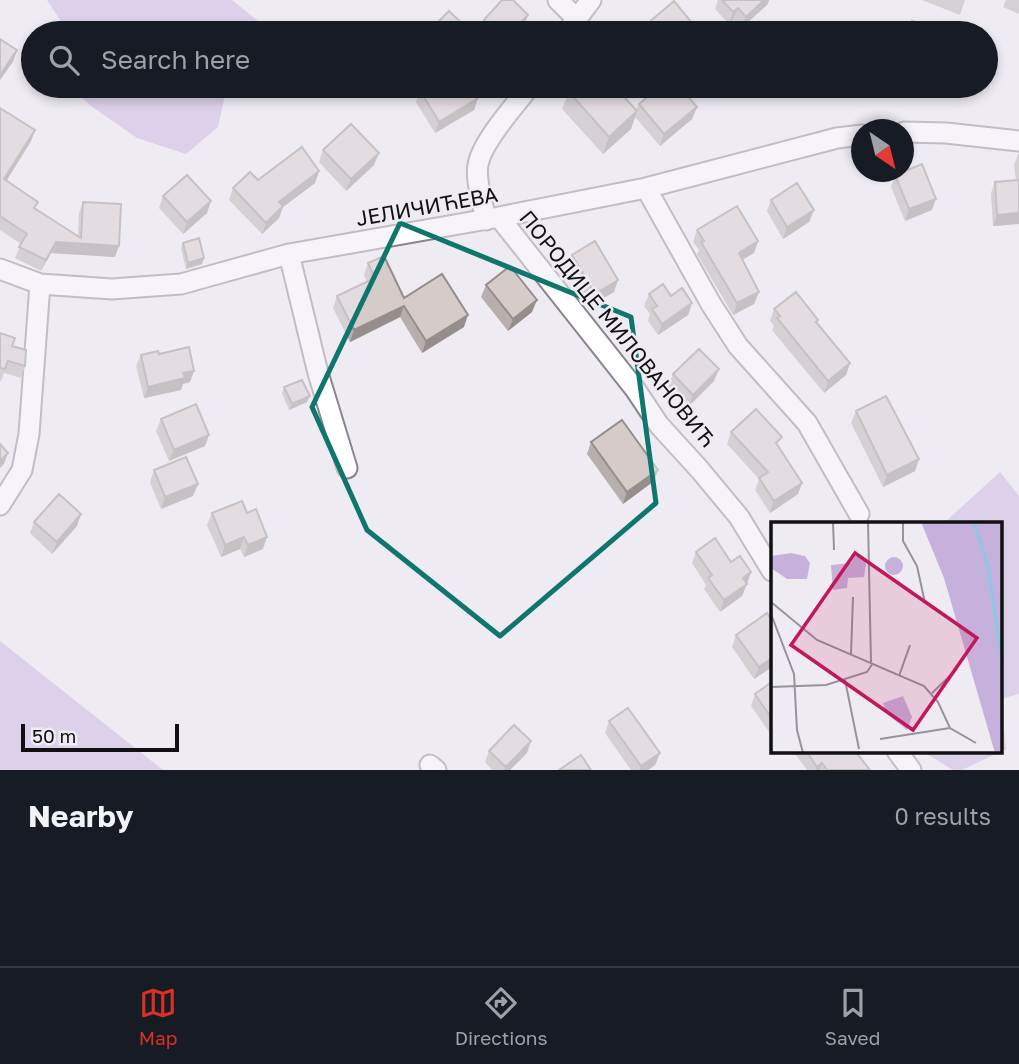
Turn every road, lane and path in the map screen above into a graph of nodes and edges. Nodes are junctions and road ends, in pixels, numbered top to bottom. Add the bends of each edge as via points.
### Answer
1 (558, 0) edge
2 (591, 0) edge
3 (569, 21) edge
4 (574, 21) edge
5 (521, 98) edge
6 (914, 132) edge
7 (851, 136) edge
8 (1019, 141) edge
9 (646, 188) junction
10 (492, 218) junction
11 (289, 254) junction
12 (0, 269) edge
13 (40, 284) junction
14 (347, 468) dead end
15 (0, 505) edge
16 (859, 514) dead end
17 (771, 569) edge
18 (898, 752) edge
19 (911, 770) edge

1 - 3 street
2 - 4 street
5 - 10 street via 478,164 479,188
6 - 8 street
7 - 9 street, ЈЕЛИЧИЋЕВА
9 - 10 street, ЈЕЛИЧИЋЕВА
9 - 16 street via 738,346 807,423
10 - 11 street, ЈЕЛИЧИЋЕВА
10 - 17 street, ПОРОДИЦЕ МИЛОВАНОВИЋ via 739,517
11 - 13 street, ЈЕЛИЧИЋЕВА via 181,284 112,289
11 - 14 street
12 - 13 street, ЈЕЛИЧИЋЕВА
13 - 15 street via 29,434 22,471
18 - 19 street

